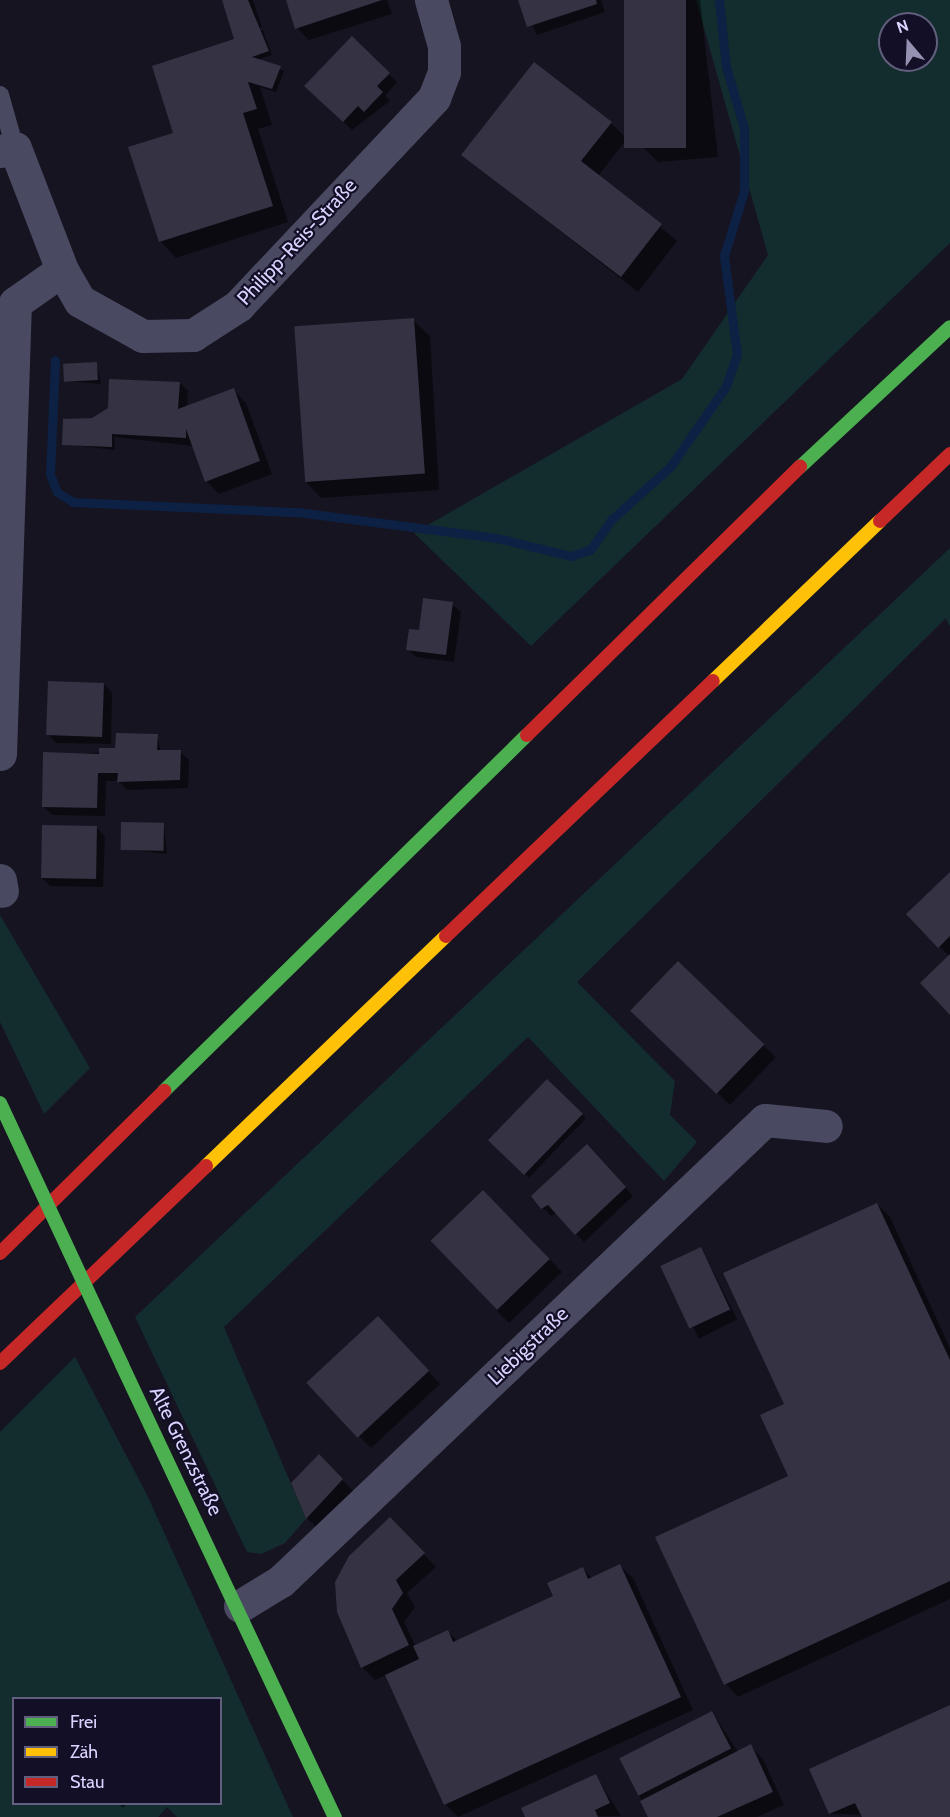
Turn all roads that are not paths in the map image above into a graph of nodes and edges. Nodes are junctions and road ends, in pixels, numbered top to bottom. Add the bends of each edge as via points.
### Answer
1 (431, 0) edge
2 (0, 95) edge
3 (7, 149) edge
4 (62, 270) junction
5 (950, 327) edge
6 (950, 454) edge
7 (0, 754) edge
8 (0, 1102) edge
9 (826, 1126) dead end
10 (0, 1253) edge
11 (0, 1363) edge
12 (240, 1606) junction
13 (335, 1817) edge

1 - 4 street, Philipp-Reis-Straße via 444,46 444,72 434,98 219,323 193,335 143,336 80,301
2 - 3 lane
3 - 4 street, Philipp-Reis-Straße
4 - 7 street via 15,303
5 - 10 main road via 760,505
6 - 11 main road
8 - 12 main road, Alte Grenzstraße, bridge
9 - 12 street, Liebigstraße via 765,1120 281,1581
12 - 13 main road, Alte Grenzstraße

